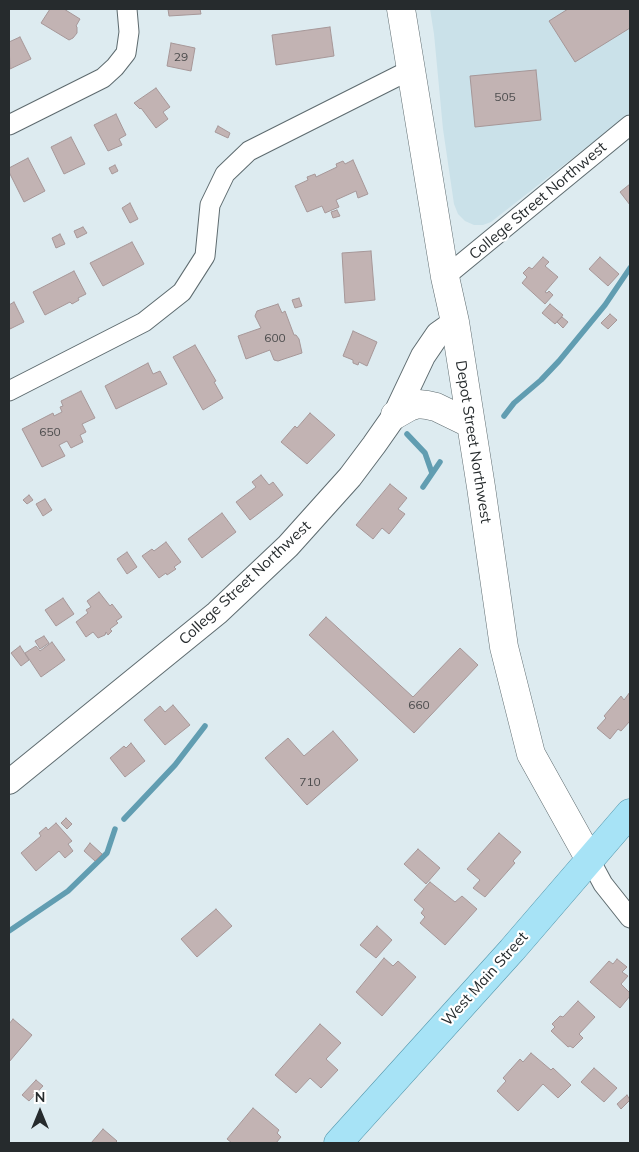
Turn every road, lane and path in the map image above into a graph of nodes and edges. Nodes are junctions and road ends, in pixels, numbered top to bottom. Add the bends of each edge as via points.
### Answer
1 (127, 9) edge
2 (401, 9) edge
3 (410, 70) junction
4 (630, 125) edge
5 (9, 126) edge
6 (446, 277) junction
7 (454, 322) junction
8 (9, 391) edge
9 (394, 415) junction
10 (470, 424) junction
11 (9, 782) edge
12 (630, 813) edge
13 (590, 860) junction
14 (630, 918) edge
15 (338, 1143) edge

1 - 5 street via 129,32 126,53 115,67 103,78
2 - 3 main road, Depot Street Northwest
3 - 6 main road, Depot Street Northwest
3 - 8 street via 249,152 225,174 210,204 205,256 182,292 144,322
4 - 6 street, College Street Northwest
6 - 7 main road, Depot Street Northwest
7 - 9 street, College Street Northwest via 438,334 423,356
7 - 10 main road, Depot Street Northwest
9 - 10 main road via 418,404 436,406
9 - 11 street, College Street Northwest via 350,477 288,546 209,620
10 - 13 main road, Depot Street Northwest via 504,647 530,754
12 - 13 main road, West Main Street
13 - 14 street via 603,884
13 - 15 main road, West Main Street

